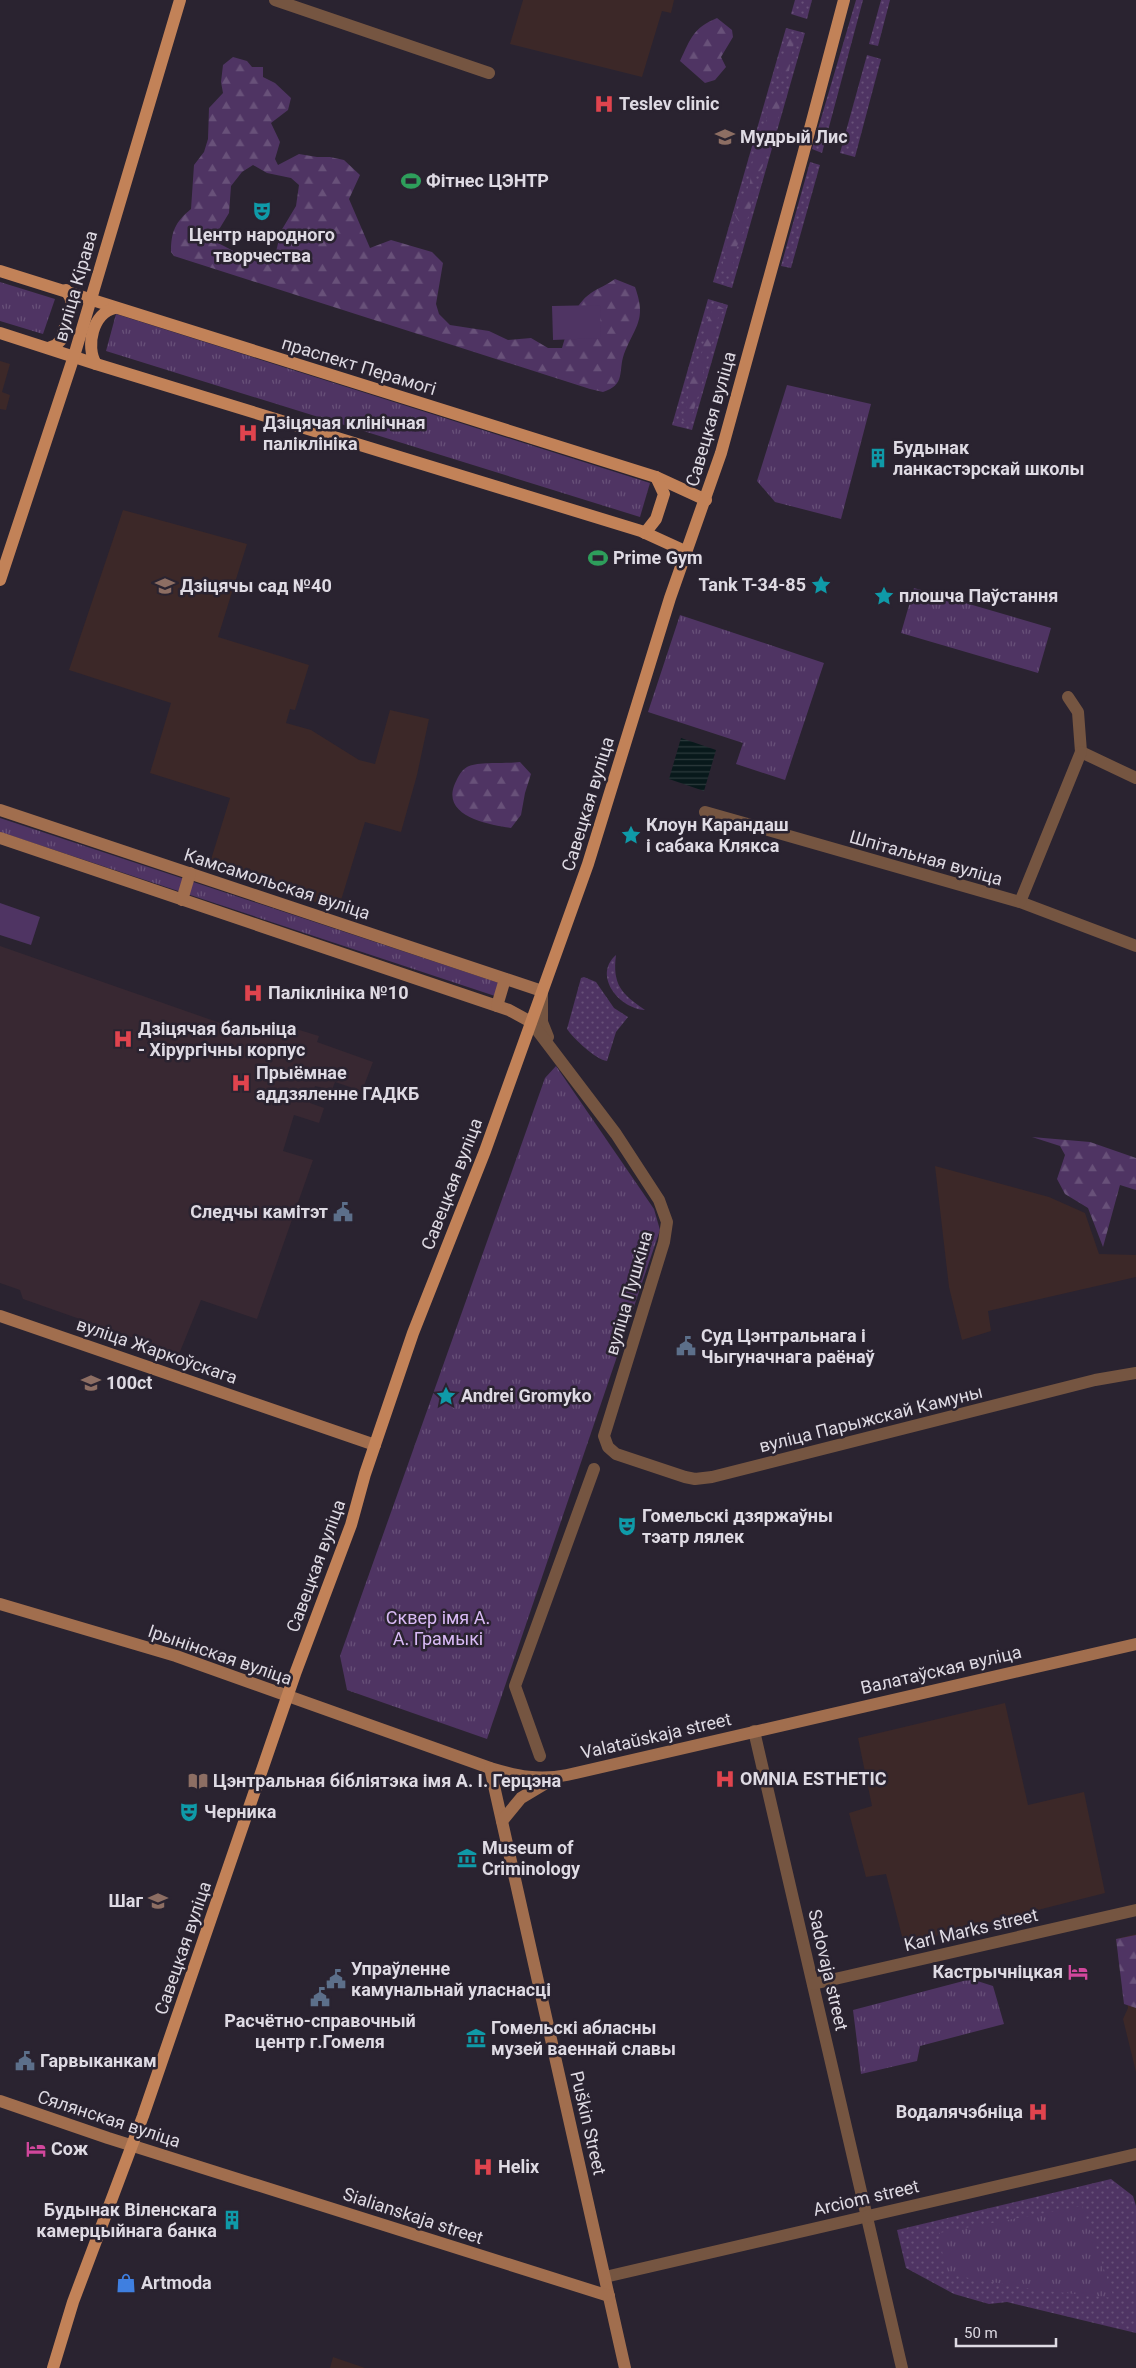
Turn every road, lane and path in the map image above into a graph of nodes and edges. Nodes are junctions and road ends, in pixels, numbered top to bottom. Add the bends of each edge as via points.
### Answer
1 (180, 0) edge
2 (275, 0) edge
3 (844, 0) edge
4 (489, 73) dead end
5 (0, 271) edge
6 (66, 290) junction
7 (91, 298) junction
8 (115, 308) junction
9 (0, 332) edge
10 (48, 348) junction
11 (74, 356) junction
12 (96, 364) junction
13 (656, 477) junction
14 (706, 500) junction
15 (645, 533) junction
16 (687, 552) junction
17 (0, 580) edge
18 (1068, 697) dead end
19 (1082, 752) junction
20 (1136, 778) edge
21 (0, 810) edge
22 (705, 812) dead end
23 (0, 838) edge
24 (190, 873) junction
25 (182, 900) junction
26 (1020, 902) junction
27 (1136, 946) edge
28 (505, 979) junction
29 (542, 992) junction
30 (497, 1006) junction
31 (531, 1022) junction
32 (552, 1049) junction
33 (0, 1316) edge
34 (1136, 1373) edge
35 (375, 1445) junction
36 (616, 1454) joint
37 (594, 1469) dead end
38 (0, 1604) edge
39 (1136, 1644) edge
40 (287, 1696) junction
41 (754, 1731) junction
42 (540, 1756) dead end
43 (490, 1768) junction
44 (555, 1778) junction
45 (502, 1821) junction
46 (1136, 1910) edge
47 (813, 1984) junction
48 (0, 2101) edge
49 (131, 2146) junction
50 (1136, 2154) edge
51 (867, 2216) junction
52 (604, 2277) junction
53 (609, 2296) junction
54 (53, 2368) edge
55 (625, 2368) edge
56 (902, 2368) edge

1 - 7 main road, вуліца Кірава
2 - 4 street
3 - 14 main road, Савецкая вуліца
5 - 6 main road, праспект Перамогі
6 - 7 main road, праспект Перамогі
6 - 10 main road via 72,303 61,340
7 - 8 main road, праспект Перамогі
7 - 11 main road, вуліца Кірава
8 - 12 main road via 102,313 97,321 90,346 90,355
8 - 13 main road, праспект Перамогі
9 - 10 main road
10 - 11 main road
11 - 12 main road
11 - 17 main road, вуліца Кірава
12 - 15 main road
13 - 14 main road, праспект Перамогі
13 - 15 main road via 664,494 656,519
14 - 16 main road, Савецкая вуліца
15 - 16 main road
16 - 29 main road, Савецкая вуліца via 588,864
18 - 19 street via 1078,712
19 - 20 street
19 - 26 street
21 - 24 street, Камсамольская вуліца
22 - 26 street, Шпітальная вуліца
23 - 25 street
24 - 25 street
24 - 28 street, Камсамольская вуліца
25 - 30 street
26 - 27 street, Шпітальная вуліца
28 - 29 street, Камсамольская вуліца
28 - 30 street
29 - 31 main road, Савецкая вуліца
29 - 32 street, вуліца Пушкіна via 542,1022
30 - 31 street
31 - 32 street, вуліца Пушкіна
31 - 35 main road, Савецкая вуліца via 485,1151 413,1333
32 - 36 street, вуліца Пушкіна via 641,1169 659,1200 667,1222 664,1242 604,1436 608,1448
33 - 35 street
34 - 36 street, вуліца Парыжскай Камуны via 1095,1380 712,1477 685,1477
35 - 40 main road, Савецкая вуліца via 351,1525
37 - 42 street via 515,1686
38 - 40 street, Ірынінская вуліца via 176,1656
39 - 41 street, Валатаўская вуліца
40 - 43 street, Ірынінская вуліца
40 - 49 main road, Савецкая вуліца
41 - 44 street, Валатаўская вуліца
41 - 47 street, Sadovaja street
43 - 44 street, Валатаўская вуліца via 517,1776
43 - 45 street, Puškin Street
44 - 45 street via 521,1798
45 - 52 street, Puškin Street
46 - 47 street, Karl Marks street
47 - 51 street, Sadovaja street
48 - 49 street, Сялянская вуліца
49 - 53 street, Сялянская вуліца
49 - 54 main road, Савецкая вуліца via 73,2302
50 - 51 street, Arciom street
51 - 52 street, Arciom street
51 - 56 street, Sadovaja street
52 - 53 street, Puškin Street
53 - 55 street, Puškin Street

